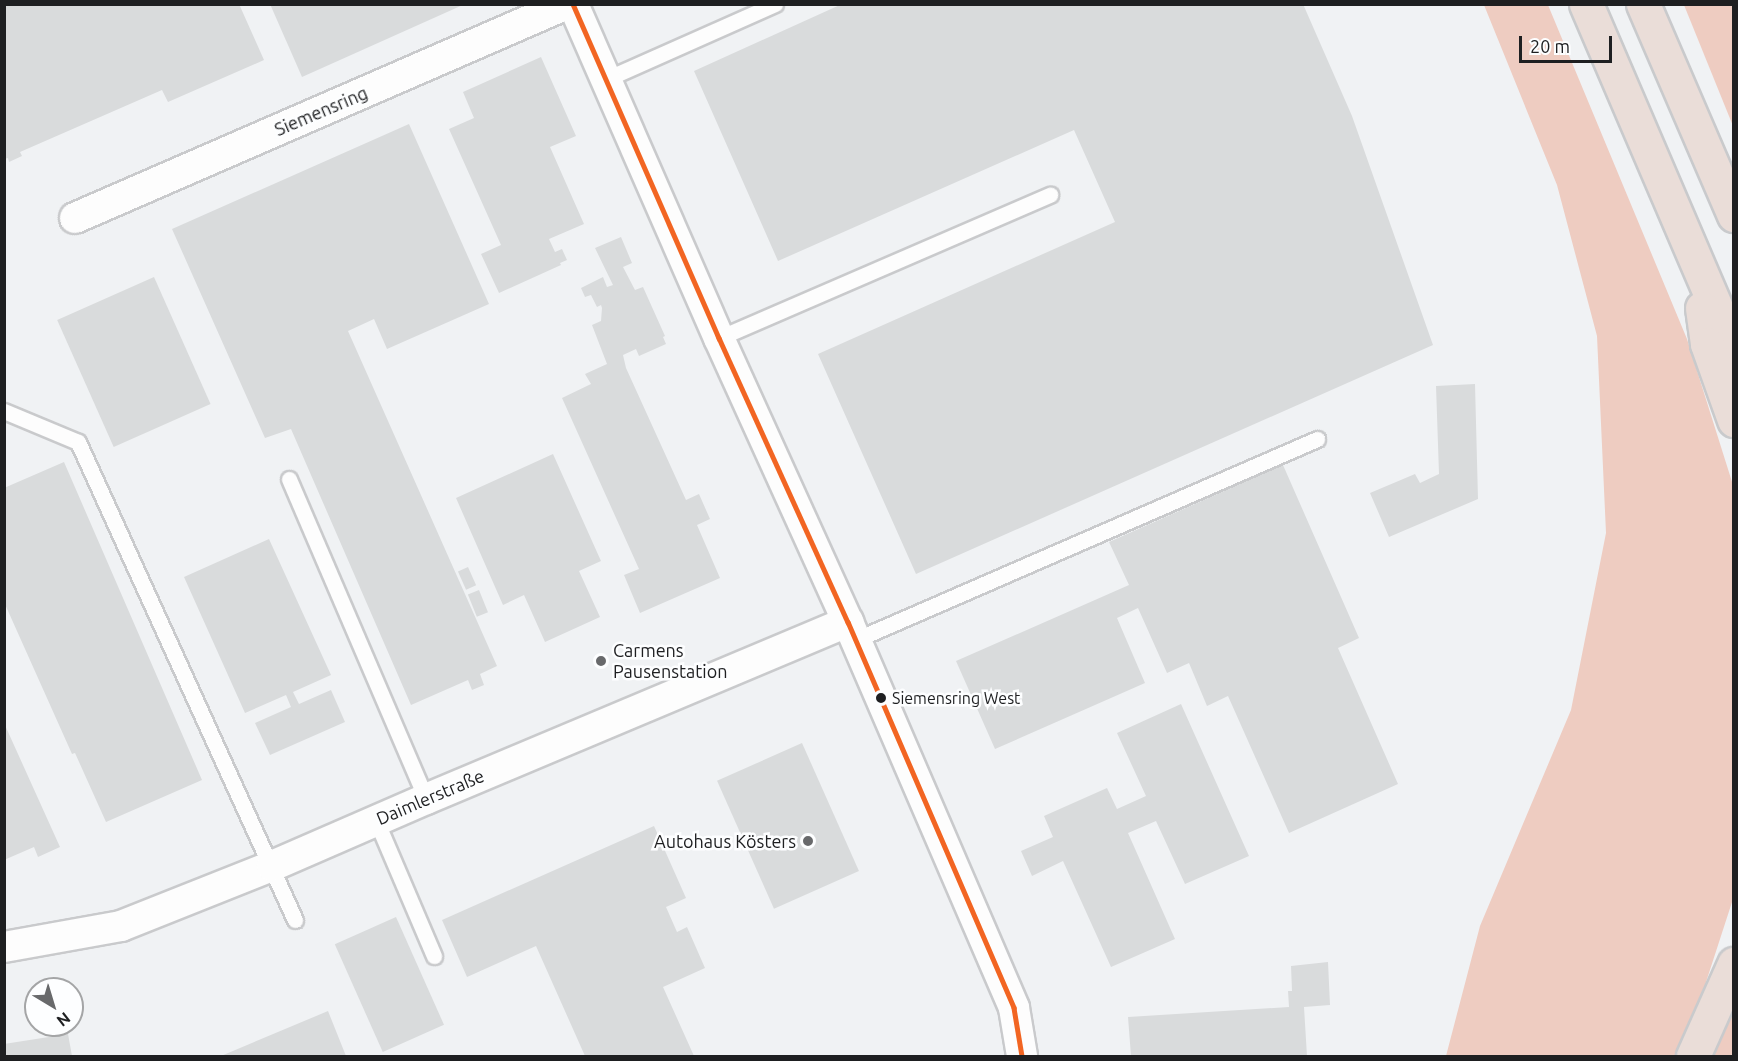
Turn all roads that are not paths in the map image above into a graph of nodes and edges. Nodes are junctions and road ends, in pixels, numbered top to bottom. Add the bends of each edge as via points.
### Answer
1 (567, 4) edge
2 (573, 4) edge
3 (775, 4) edge
4 (1586, 4) edge
5 (1643, 4) edge
6 (606, 79) junction
7 (1050, 195) dead end
8 (1734, 214) edge
9 (75, 218) dead end
10 (1700, 274) junction
11 (719, 338) junction
12 (1734, 349) edge
13 (4, 411) edge
14 (1734, 420) edge
15 (1317, 439) dead end
16 (289, 479) dead end
17 (852, 631) junction
18 (426, 799) junction
19 (376, 820) junction
20 (272, 866) junction
21 (295, 920) dead end
22 (4, 947) edge
23 (434, 956) dead end
24 (1734, 964) edge
25 (1022, 1056) edge
26 (1693, 1056) edge

1 - 9 street, Siemensring
2 - 6 street
3 - 6 lane
4 - 10 highway
5 - 8 highway
6 - 11 street
7 - 11 lane
10 - 12 highway
10 - 14 highway via 1707,344
11 - 17 street
13 - 20 lane via 78,442
15 - 17 lane
16 - 18 lane
17 - 18 street, Daimlerstraße
17 - 25 street via 1014,1008
18 - 19 street, Daimlerstraße
19 - 20 street, Daimlerstraße
19 - 23 lane
20 - 21 lane
20 - 22 street, Daimlerstraße via 121,926
24 - 26 highway

